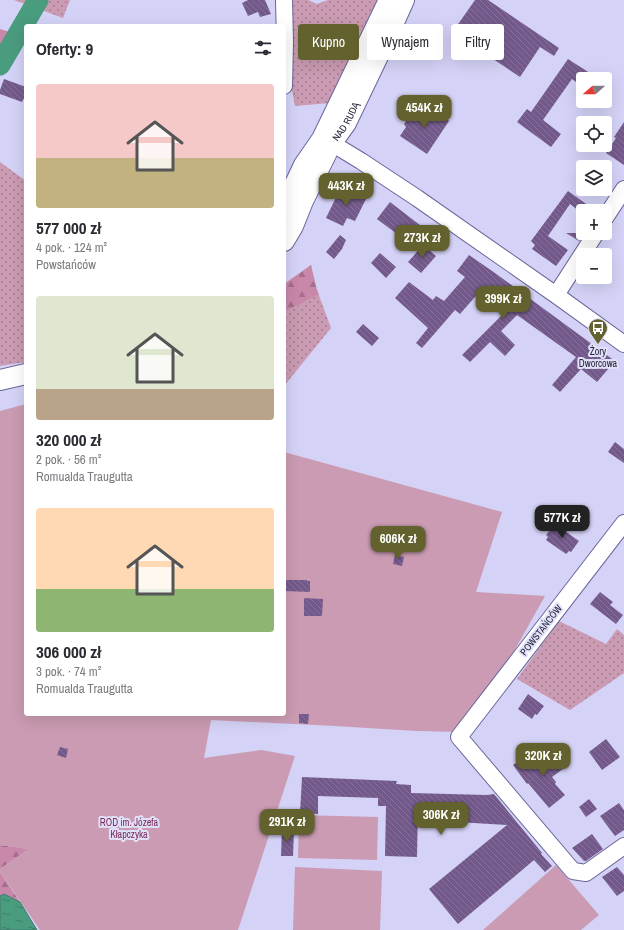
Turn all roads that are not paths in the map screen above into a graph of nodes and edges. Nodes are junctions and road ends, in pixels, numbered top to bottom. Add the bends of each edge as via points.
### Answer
1 (284, 0) edge
2 (389, 0) edge
3 (404, 0) edge
4 (285, 24) edge
5 (327, 141) junction
6 (624, 189) edge
7 (286, 202) edge
8 (612, 207) edge
9 (286, 238) edge
10 (591, 240) edge
11 (556, 295) junction
12 (624, 344) edge
13 (24, 374) edge
14 (0, 380) edge
15 (624, 523) edge
16 (624, 846) edge

1 - 4 street
2 - 5 main road, NAD RUDĄ
3 - 5 main road, NAD RUDĄ via 346,123
5 - 7 main road, NAD RUDĄ via 304,165
5 - 9 main road, NAD RUDĄ
5 - 11 street via 417,198
6 - 8 street
10 - 11 street
11 - 12 street
13 - 14 main road
15 - 16 street, POWSTAŃCÓW via 459,737 573,871 586,873

